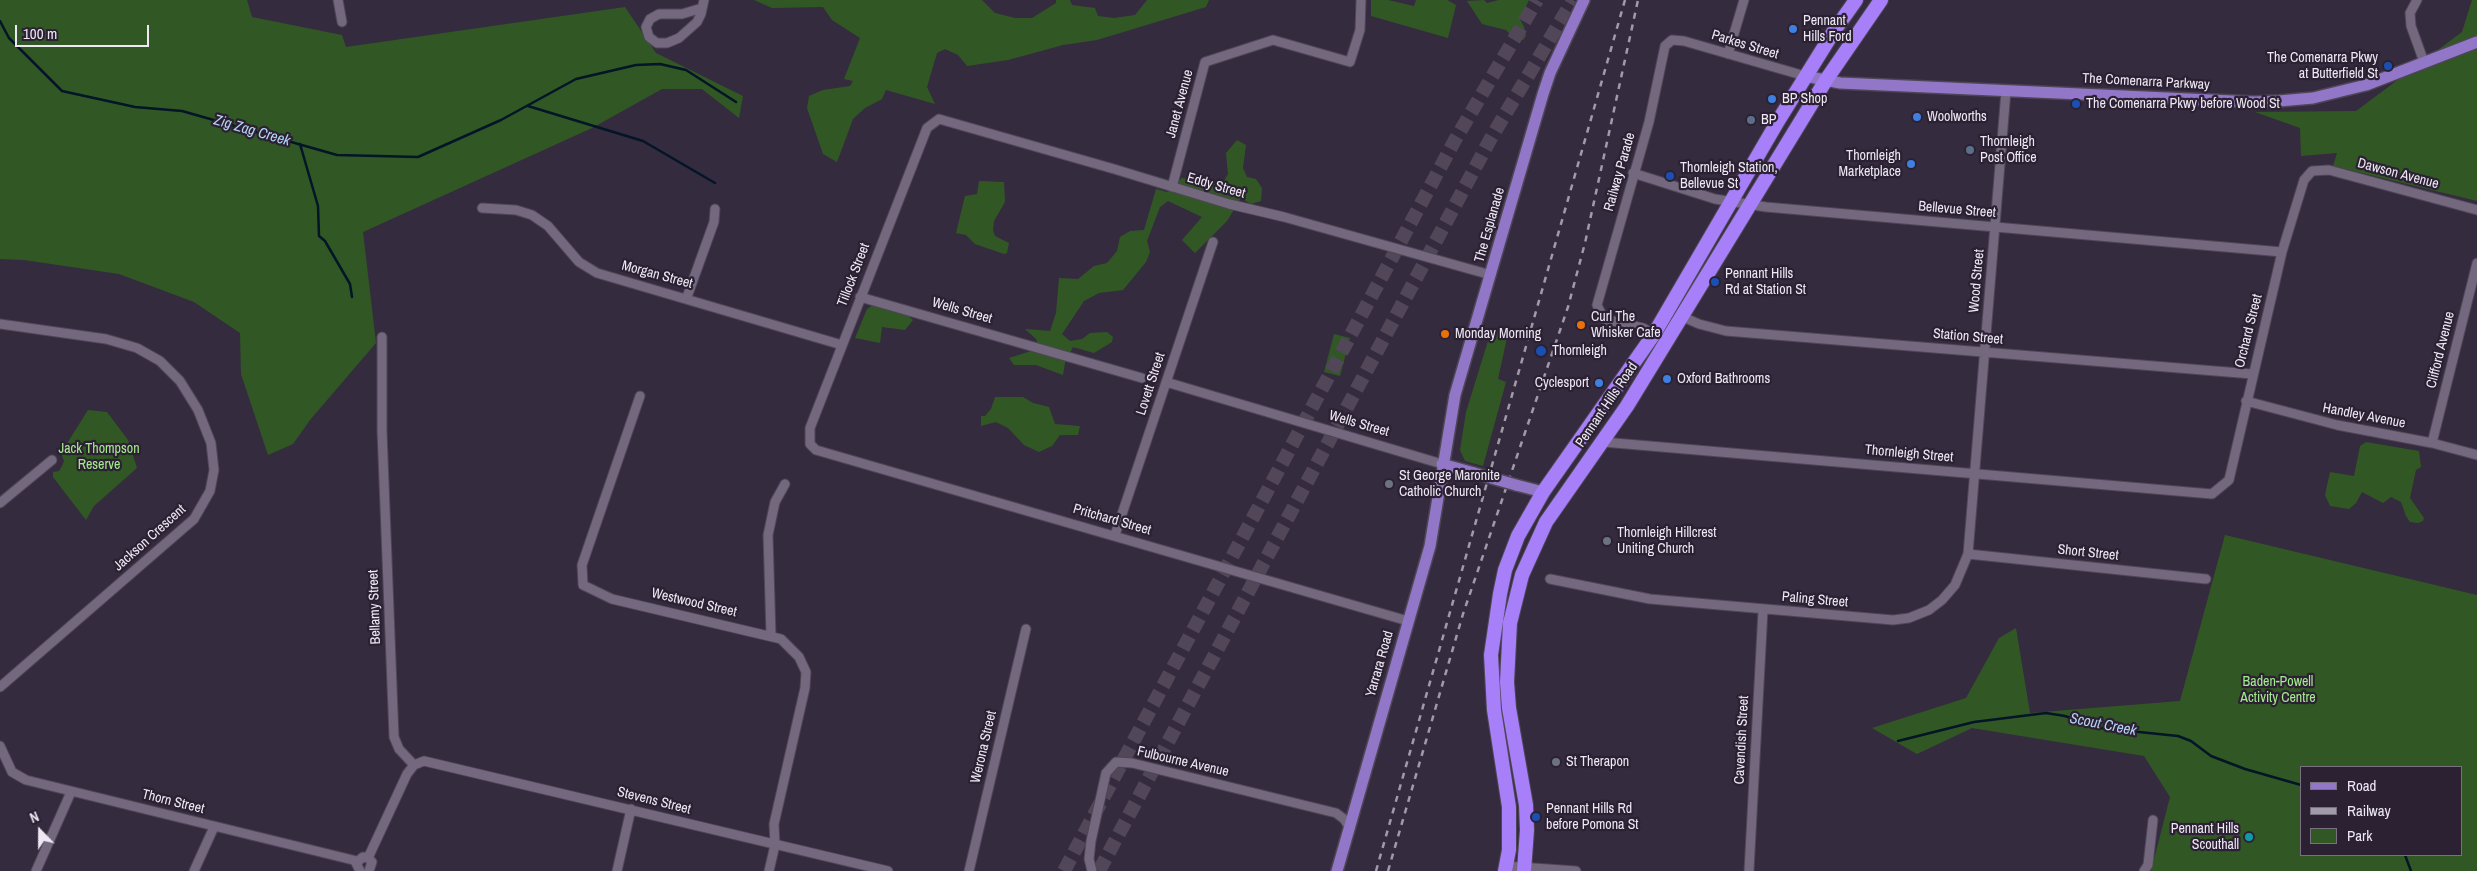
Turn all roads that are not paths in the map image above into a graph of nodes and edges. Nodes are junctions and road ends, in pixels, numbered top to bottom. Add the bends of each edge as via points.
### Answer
1 (338, 0) edge
2 (1361, 0) edge
3 (1584, 0) edge
4 (1744, 0) edge
5 (1856, 0) edge
6 (1881, 0) edge
7 (2417, 0) edge
8 (703, 4) edge
9 (342, 22) dead end
10 (1677, 40) joint
11 (2477, 42) edge
12 (1728, 54) junction
13 (2424, 62) junction
14 (1805, 76) junction
15 (1826, 80) junction
16 (2006, 90) junction
17 (934, 120) joint
18 (2312, 171) joint
19 (1633, 173) junction
20 (1172, 187) junction
21 (1730, 201) junction
22 (1751, 205) junction
23 (482, 208) dead end
24 (715, 208) dead end
25 (2477, 210) edge
26 (1995, 227) junction
27 (1213, 242) dead end
28 (2282, 252) junction
29 (2477, 263) edge
30 (1491, 275) junction
31 (860, 297) junction
32 (687, 298) junction
33 (1683, 317) junction
34 (0, 324) edge
35 (1654, 334) junction
36 (382, 337) dead end
37 (842, 345) junction
38 (1984, 352) junction
39 (2252, 374) junction
40 (1142, 378) dead end
41 (1166, 382) junction
42 (640, 396) dead end
43 (2246, 401) junction
44 (1603, 442) junction
45 (2432, 443) junction
46 (810, 444) joint
47 (2477, 455) edge
48 (52, 460) dead end
49 (1589, 462) junction
50 (1442, 464) junction
51 (1974, 474) junction
52 (785, 484) dead end
53 (1543, 492) junction
54 (2212, 494) joint
55 (0, 503) edge
56 (1116, 535) junction
57 (1968, 554) junction
58 (1550, 579) dead end
59 (2206, 579) dead end
60 (1763, 610) junction
61 (1408, 621) junction
62 (1026, 628) dead end
63 (770, 636) junction
64 (0, 687) edge
65 (0, 746) edge
66 (414, 765) junction
67 (71, 792) junction
68 (631, 809) junction
69 (2153, 820) dead end
70 (214, 827) junction
71 (1350, 828) junction
72 (775, 844) junction
73 (368, 858) junction
74 (357, 861) junction
75 (1506, 868) edge
76 (1524, 869) edge
77 (36, 871) edge
78 (194, 871) edge
79 (360, 871) edge
80 (369, 871) edge
81 (617, 871) edge
82 (769, 871) edge
83 (888, 871) edge
84 (969, 871) edge
85 (1092, 871) edge
86 (1337, 871) edge
87 (1576, 871) edge
88 (1749, 871) edge
89 (2144, 871) edge

1 - 9 street
2 - 20 street, Janet Avenue via 1360,30 1350,62 1273,40 1205,62
3 - 30 main road, The Esplanade via 1546,87
4 - 12 street
5 - 14 highway, Pennant Hills Road
6 - 15 highway, Pennant Hills Road
7 - 13 street via 2410,13 2411,26
8 - 8 street via 697,22 679,38 657,43 649,37 646,26 659,14 682,14
10 - 12 street, Parkes Street
10 - 19 street, Railway Parade via 1668,42 1663,50 1649,122
11 - 13 main road, The Comenarra Parkway
12 - 14 street, Parkes Street
13 - 16 main road, The Comenarra Parkway via 2337,93 2279,101
14 - 15 main road, The Comenarra Parkway
14 - 21 highway, Pennant Hills Road
15 - 16 main road, The Comenarra Parkway
15 - 22 highway, Pennant Hills Road
16 - 26 street, Wood Street
17 - 20 street, Eddy Street
17 - 31 street, Tillock Street via 927,128
18 - 25 street, Dawson Avenue via 2329,170
18 - 28 street, Orchard Street via 2304,180
19 - 21 street, Bellevue Street
19 - 35 street, Railway Parade via 1597,305 1604,319 1643,328
20 - 30 street, Eddy Street
21 - 22 street, Bellevue Street
21 - 35 highway, Pennant Hills Road
22 - 26 street, Bellevue Street
22 - 33 highway, Pennant Hills Road
23 - 32 street, Morgan Street via 516,210 532,215 548,226 586,267 597,273
24 - 32 street via 714,222
26 - 28 street, Bellevue Street
26 - 38 street, Wood Street
27 - 41 street, Lovett Street
28 - 39 street, Orchard Street
29 - 45 street, Clifford Avenue
30 - 50 main road, The Esplanade via 1455,395
31 - 37 street, Tillock Street
31 - 40 street, Wells Street
32 - 37 street, Morgan Street
33 - 38 street, Station Street via 1726,331
33 - 44 highway, Pennant Hills Road
34 - 64 street, Jackson Crescent via 106,339 137,348 160,361 180,381 198,410 211,443 214,470 206,500 184,529
35 - 53 highway, Pennant Hills Road
36 - 66 street, Bellamy Street via 382,431 394,737 399,749
37 - 46 street, Tillock Street via 810,428
38 - 39 street, Station Street
38 - 51 street, Wood Street
39 - 43 street, Orchard Street
41 - 50 street, Wells Street
41 - 56 street, Lovett Street
42 - 63 street, Westwood Street via 582,566 583,585 612,599
43 - 45 street, Handley Avenue via 2337,425
43 - 54 street, Orchard Street via 2229,480
44 - 49 highway, Pennant Hills Road
44 - 51 street, Thornleigh Street
45 - 47 street, Handley Avenue
46 - 56 street, Pritchard Street via 816,450
48 - 55 street
49 - 53 highway via 1553,493
49 - 76 highway, Pennant Hills Road via 1535,543 1522,575 1510,623 1506,682 1526,805 1528,830
50 - 53 main road, Wells Street, bridge
50 - 61 main road, Yarrara Road via 1430,546
51 - 54 street, Thornleigh Street
51 - 57 street, Paling Street
52 - 63 street via 775,502 768,536
53 - 75 highway, Pennant Hills Road via 1518,536 1505,570 1494,622 1491,683 1509,807
56 - 61 street, Pritchard Street
57 - 59 street, Short Street
57 - 60 street, Paling Street via 1955,585 1942,600 1910,618 1893,620
58 - 60 street, Paling Street via 1650,599
60 - 88 street, Cavendish Street
61 - 71 main road, Yarrara Road
62 - 84 street, Werona Street
63 - 72 street, Westwood Street via 781,639 794,650 804,666 806,678 774,824
65 - 67 street, Thorn Street via 16,775
66 - 68 street, Stevens Street via 424,761 436,762
66 - 73 street
67 - 70 street, Thorn Street
67 - 77 street
68 - 72 street, Stevens Street
68 - 81 street
69 - 89 street via 2148,865
70 - 74 street, Thorn Street
70 - 78 street
71 - 85 street, Fulbourne Avenue via 1336,813 1132,763 1116,762 1106,773 1091,841 1089,859
71 - 86 main road, Yarrara Road
72 - 82 street, Westwood Street
72 - 83 street, Stevens Street
73 - 74 street
73 - 80 street via 372,865
74 - 79 street
75 - 76 street
76 - 87 street

